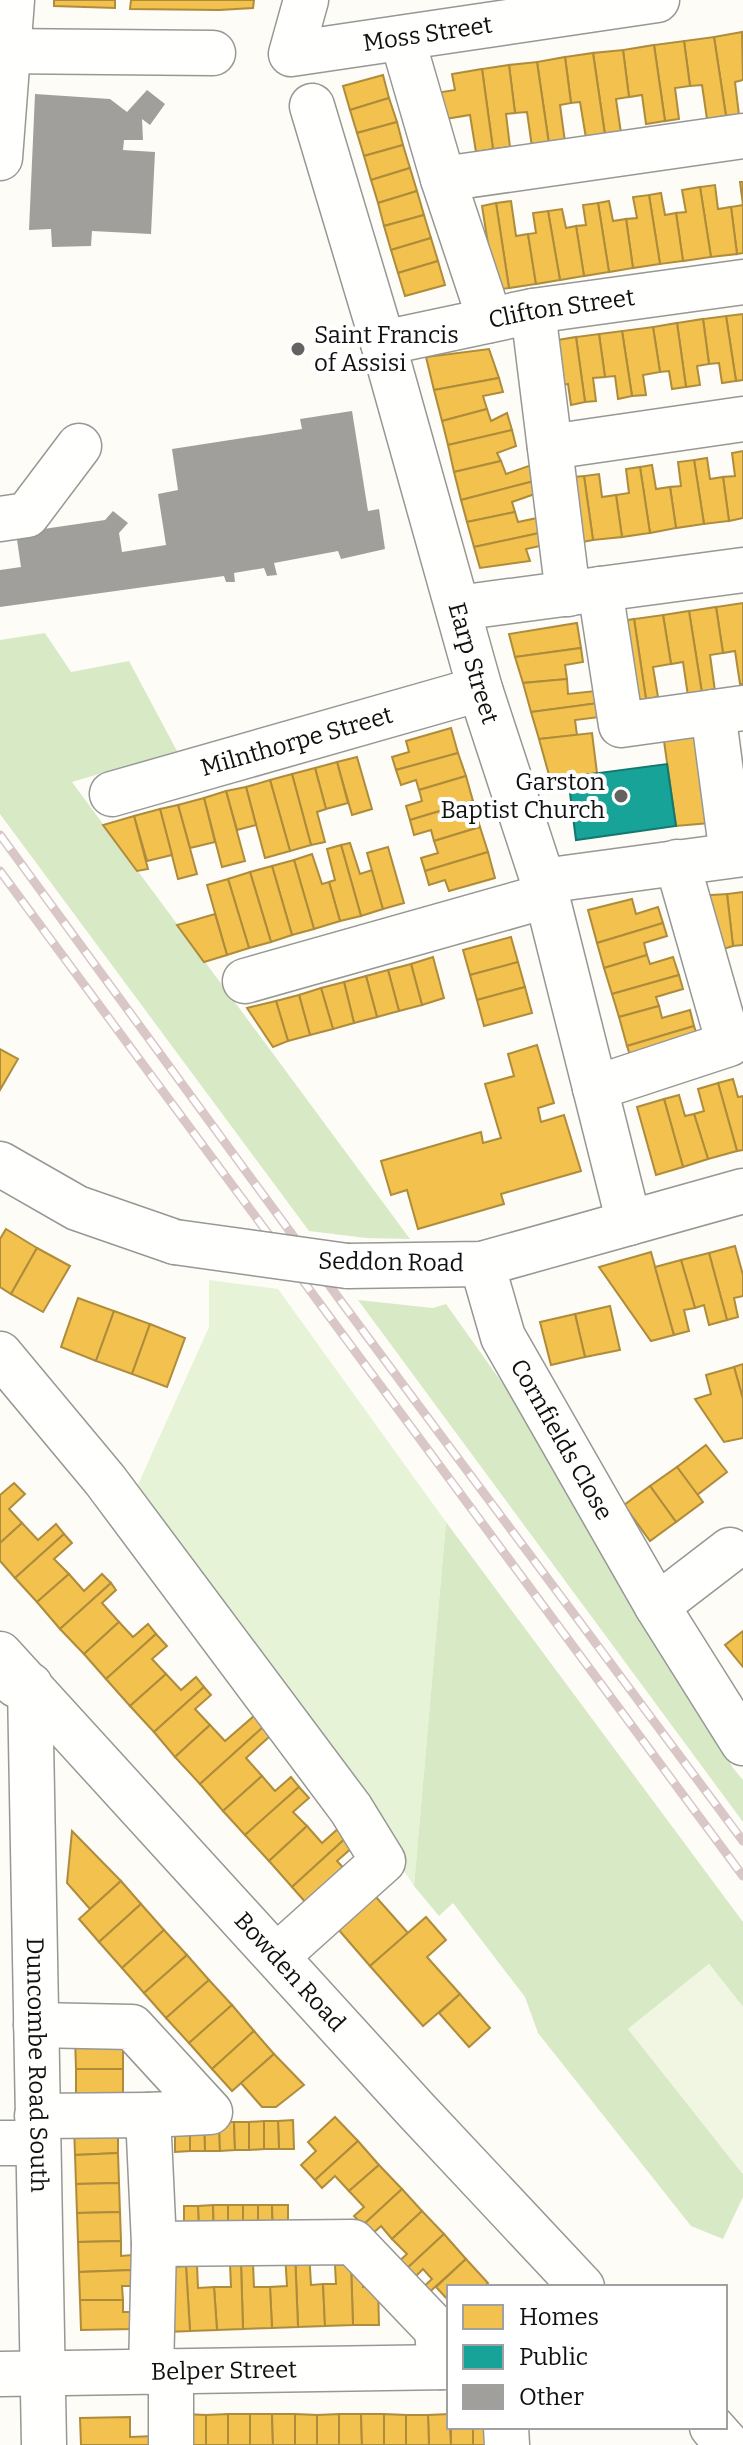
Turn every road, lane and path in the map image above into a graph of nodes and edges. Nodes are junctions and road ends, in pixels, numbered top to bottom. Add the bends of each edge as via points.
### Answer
1 (12, 0) edge
2 (306, 0) edge
3 (657, 0) edge
4 (421, 24) edge
5 (5, 52) edge
6 (213, 53) dead end
7 (312, 106) dead end
8 (743, 136) edge
9 (0, 158) edge
10 (443, 179) junction
11 (743, 282) edge
12 (533, 311) junction
13 (490, 320) junction
14 (383, 343) junction
15 (743, 419) edge
16 (79, 446) dead end
17 (550, 447) junction
18 (0, 519) edge
19 (743, 570) edge
20 (584, 592) junction
21 (458, 608) junction
22 (480, 689) junction
23 (728, 710) edge
24 (112, 794) dead end
25 (738, 854) edge
26 (677, 862) junction
27 (544, 888) junction
28 (245, 981) dead end
29 (730, 998) edge
30 (595, 1088) junction
31 (0, 1164) edge
32 (743, 1191) edge
33 (629, 1223) junction
34 (482, 1264) junction
35 (0, 1354) edge
36 (730, 1550) dead end
37 (657, 1606) junction
38 (0, 1654) edge
39 (15, 1685) edge
40 (743, 1743) edge
41 (18, 1916) edge
42 (277, 1956) junction
43 (36, 2025) junction
44 (148, 2115) junction
45 (24, 2134) edge
46 (154, 2244) junction
47 (580, 2285) edge
48 (444, 2367) edge
49 (161, 2372) junction
50 (44, 2373) junction
51 (0, 2374) edge
52 (714, 2429) edge
53 (44, 2445) edge
54 (171, 2445) edge
55 (728, 2445) edge

1 - 5 street
2 - 4 street, Moss Street via 291,54
3 - 4 street, Moss Street
4 - 10 street
5 - 6 street
5 - 9 street
7 - 14 street, Earp Street
8 - 10 street
10 - 13 street
11 - 12 street, Clifton Street
12 - 13 street, Clifton Street
12 - 17 street
13 - 14 street, Clifton Street
14 - 21 street, Earp Street
15 - 17 street
16 - 18 street via 27,515
17 - 20 street
19 - 20 street
20 - 21 street
20 - 23 street via 621,725
21 - 22 street, Earp Street
22 - 24 street, Milnthorpe Street
22 - 27 street, Earp Street
23 - 25 street
25 - 26 street
26 - 27 street
26 - 29 street
27 - 28 street
27 - 30 street, Earp Street
29 - 30 street via 729,1044
30 - 33 street, Earp Street
31 - 34 street, Seddon Road, bridge via 77,1208 175,1242 347,1266
32 - 33 street, Seddon Road
33 - 34 street, Seddon Road
34 - 37 street, Cornfields Close via 503,1337
35 - 42 street via 105,1480 351,1809 383,1861
36 - 37 street
37 - 40 street, Cornfields Close
38 - 39 street, Bowden Road
39 - 41 street, Duncombe Road South
39 - 42 street, Bowden Road
41 - 43 street, Duncombe Road South
42 - 47 street, Bowden Road
43 - 44 street via 132,2027 210,2112
43 - 45 street, Duncombe Road South
44 - 45 street
44 - 46 street
45 - 50 street, Duncombe Road South
46 - 48 street via 353,2242 437,2330
46 - 49 street
48 - 49 street, Belper Street
49 - 50 street, Belper Street
49 - 54 street
50 - 51 street, Belper Street
50 - 53 street, Duncombe Road South
52 - 55 street

